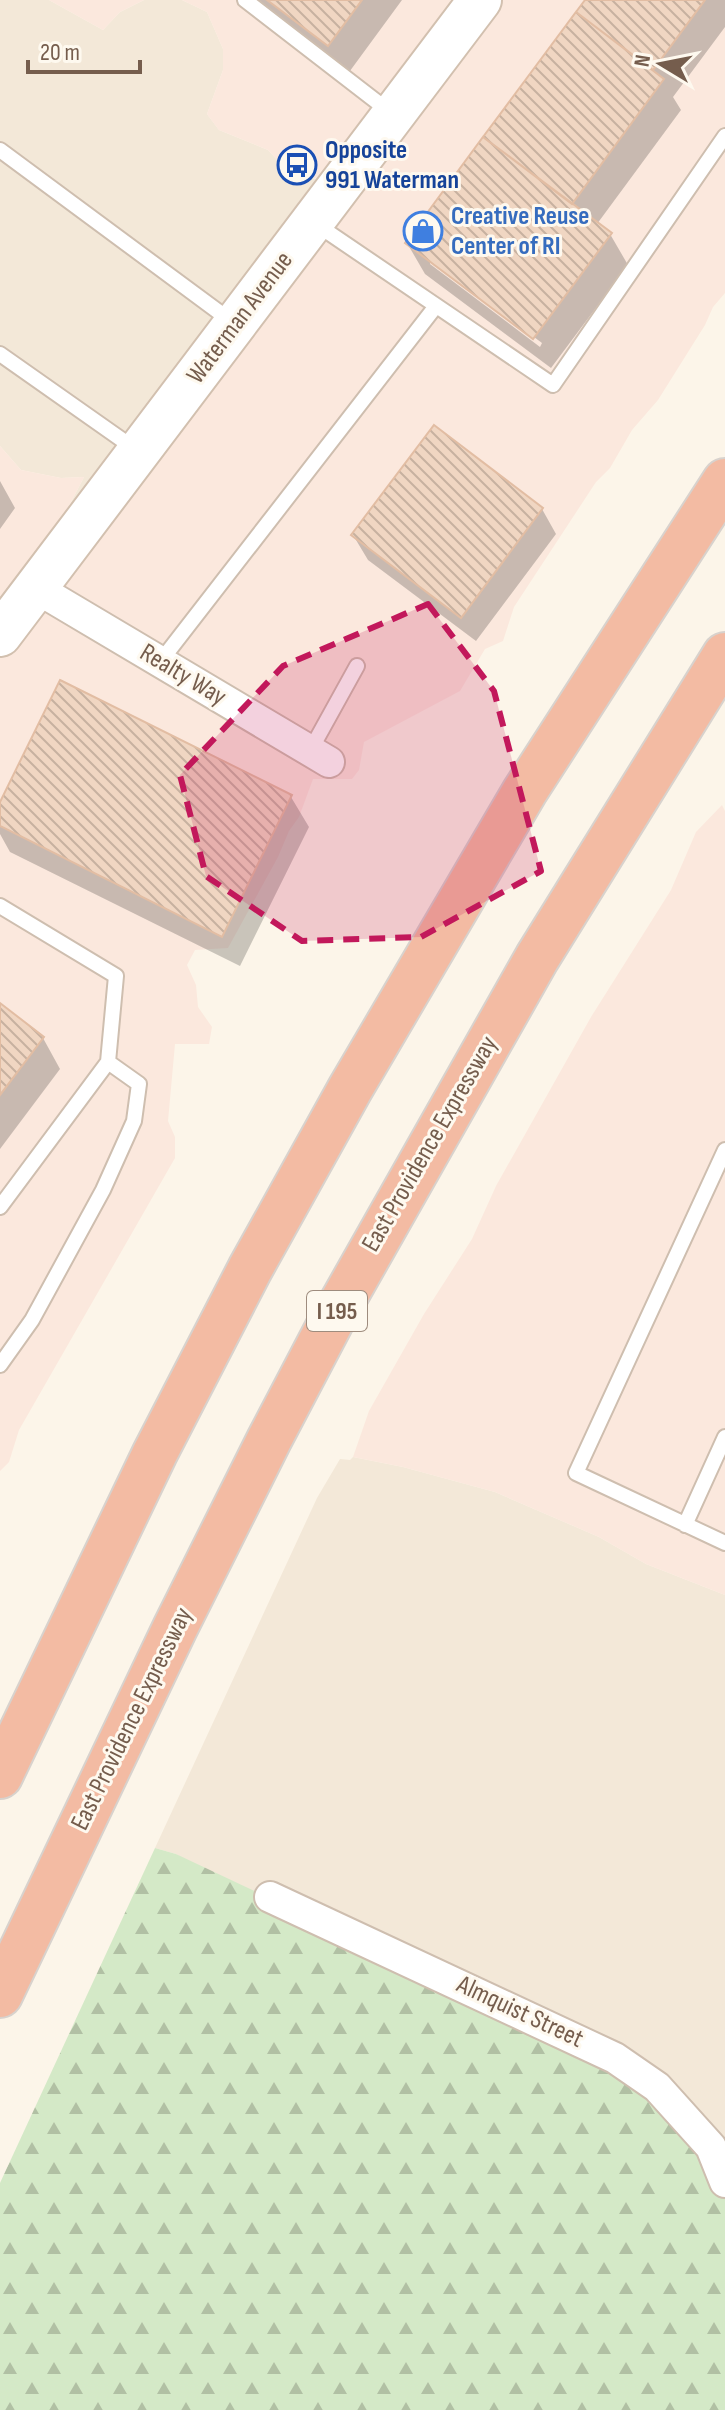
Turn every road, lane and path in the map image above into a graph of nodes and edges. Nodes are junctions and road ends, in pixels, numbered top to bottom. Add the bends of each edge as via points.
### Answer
1 (245, 0) edge
2 (480, 0) edge
3 (394, 115) junction
4 (725, 136) edge
5 (0, 150) edge
6 (312, 222) junction
7 (436, 306) junction
8 (235, 323) junction
9 (0, 354) edge
10 (138, 452) junction
11 (725, 481) edge
12 (36, 588) junction
13 (0, 635) edge
14 (725, 655) edge
15 (160, 662) junction
16 (357, 666) dead end
17 (320, 756) joint
18 (0, 906) edge
19 (108, 1062) junction
20 (725, 1150) edge
21 (0, 1207) edge
22 (0, 1365) edge
23 (725, 1437) edge
24 (685, 1525) junction
25 (725, 1543) edge
26 (0, 1776) edge
27 (270, 1897) dead end
28 (0, 1995) edge
29 (725, 2182) edge

1 - 3 lane
2 - 3 main road, Waterman Avenue
3 - 6 main road, Waterman Avenue
4 - 7 lane via 553,385
5 - 8 lane
6 - 7 lane
6 - 8 main road, Waterman Avenue
7 - 15 lane
8 - 10 main road, Waterman Avenue
9 - 10 lane
10 - 12 main road, Waterman Avenue
11 - 26 highway via 525,791 350,1089 155,1453
12 - 13 main road, Waterman Avenue
12 - 15 street, Realty Way
14 - 28 highway, East Providence Expressway / I 195 via 537,958 340,1306 175,1628
15 - 17 street, Realty Way
16 - 17 lane
18 - 19 lane via 116,976
19 - 21 lane
19 - 22 lane via 139,1084 134,1121 82,1229 32,1320
20 - 24 lane via 576,1473
23 - 24 lane
24 - 25 lane
27 - 29 street, Almquist Street via 615,2058 657,2087 711,2147

